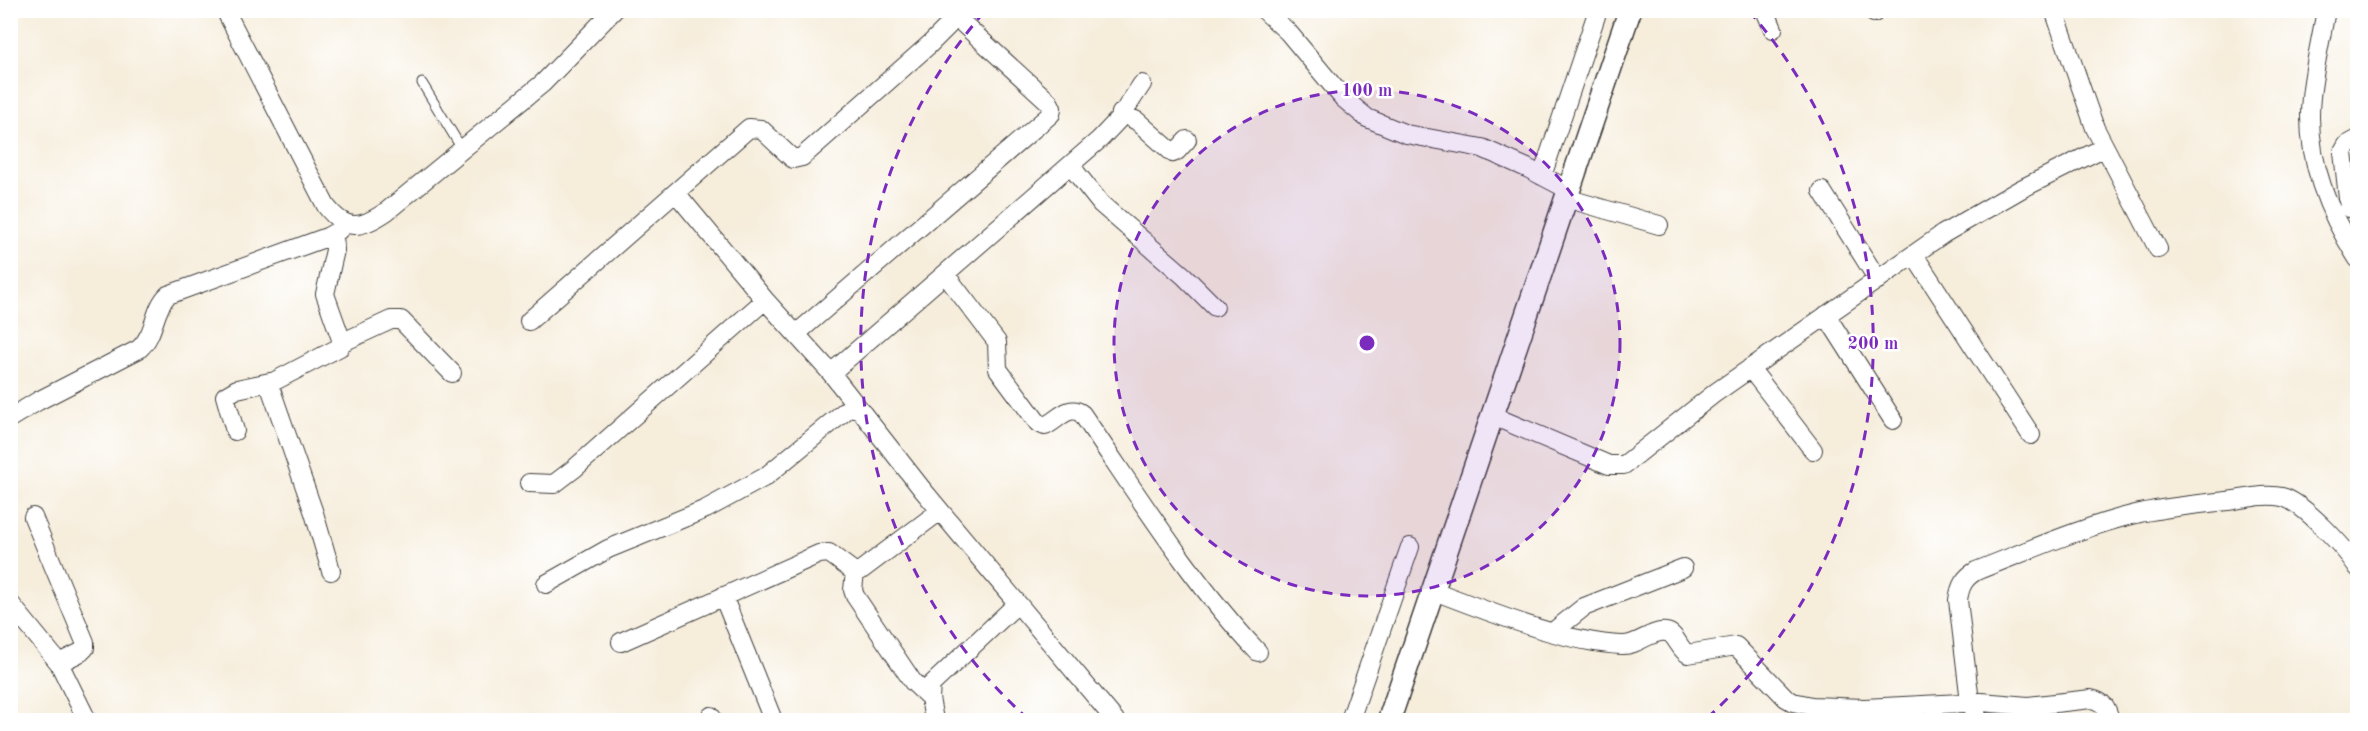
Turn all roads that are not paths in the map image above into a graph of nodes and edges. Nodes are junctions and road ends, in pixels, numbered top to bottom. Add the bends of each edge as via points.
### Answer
1 (225, 10) edge
2 (614, 10) edge
3 (1264, 10) edge
4 (1598, 10) edge
5 (1630, 10) edge
6 (1765, 10) edge
7 (2054, 10) edge
8 (2326, 10) edge
9 (960, 14) edge
10 (1773, 28) dead end
11 (422, 83) dead end
12 (1142, 84) dead end
13 (1121, 113) junction
14 (2358, 139) edge
15 (1187, 140) dead end
16 (2105, 147) junction
17 (462, 149) junction
18 (1070, 165) junction
19 (1542, 176) junction
20 (1822, 191) dead end
21 (676, 193) junction
22 (1568, 194) junction
23 (2346, 209) edge
24 (1659, 225) dead end
25 (339, 229) junction
26 (2158, 249) dead end
27 (1914, 255) junction
28 (2358, 259) edge
29 (945, 273) junction
30 (1878, 280) junction
31 (765, 300) junction
32 (1215, 307) dead end
33 (1826, 315) junction
34 (529, 321) dead end
35 (796, 334) junction
36 (341, 343) junction
37 (1750, 368) junction
38 (452, 373) dead end
39 (831, 373) junction
40 (270, 382) junction
41 (855, 403) junction
42 (1494, 416) junction
43 (10, 418) edge
44 (1893, 420) dead end
45 (235, 431) dead end
46 (2031, 435) dead end
47 (1813, 450) dead end
48 (529, 483) dead end
49 (940, 511) junction
50 (33, 517) dead end
51 (1410, 547) dead end
52 (1683, 568) dead end
53 (2358, 568) edge
54 (331, 571) dead end
55 (855, 572) junction
56 (546, 584) dead end
57 (1434, 591) junction
58 (723, 596) junction
59 (10, 603) edge
60 (1017, 604) junction
61 (1554, 632) junction
62 (621, 642) dead end
63 (1258, 652) dead end
64 (59, 663) junction
65 (930, 698) junction
66 (1970, 702) junction
67 (85, 716) dead end
68 (773, 720) edge
69 (933, 720) edge
70 (1115, 720) edge
71 (1350, 720) edge
72 (1389, 720) edge
73 (1979, 720) edge
74 (2110, 720) edge

1 - 25 street
2 - 17 street via 543,83
3 - 19 street via 1288,32 1343,98 1367,118 1415,136 1482,148
4 - 19 street
5 - 22 street
6 - 10 street
7 - 16 street
8 - 23 street via 2310,123 2314,157
9 - 21 street via 802,157 793,159 761,129 749,128
9 - 35 street via 1048,102 1051,114
11 - 17 lane
12 - 13 street
13 - 15 street via 1137,121 1173,153
13 - 18 street via 1100,139
14 - 23 street via 2347,144 2343,152
16 - 26 street
16 - 27 street via 1986,208
17 - 25 street via 379,217
18 - 29 street
18 - 32 street via 1101,204
19 - 22 street
20 - 30 street
21 - 31 street
21 - 34 street
22 - 24 street
22 - 42 street
23 - 28 street
25 - 36 street via 325,294
25 - 43 street via 168,295 161,303 149,338 139,349
27 - 30 street
27 - 46 street
29 - 39 street
29 - 63 street via 997,342 998,369 1038,423 1045,426 1072,409 1082,414 1210,596
30 - 33 street
31 - 35 street
31 - 48 street via 569,473 554,484
33 - 37 street
33 - 44 street
35 - 39 street
36 - 38 street via 391,320 401,320
36 - 40 street via 338,349
37 - 42 street via 1624,465 1609,465
37 - 47 street
39 - 41 street
40 - 45 street via 237,389 225,396
40 - 54 street
41 - 49 street
41 - 56 street via 765,477 706,509 608,549
42 - 57 street
49 - 55 street
49 - 60 street
50 - 64 street via 85,642 81,652
51 - 71 street
52 - 61 street via 1584,606
53 - 66 street via 2328,530 2289,500 2275,496 2159,509 2055,540 1976,571 1960,587 1958,600
55 - 58 street via 825,553
55 - 65 street via 855,596 906,672
57 - 61 street
57 - 72 street
58 - 62 street
58 - 68 street
59 - 64 street
60 - 65 street via 938,676 931,685
60 - 70 street
61 - 66 street via 1624,645 1668,632 1688,654 1736,646 1786,698 1812,706 1864,708
64 - 67 street
65 - 69 street
66 - 73 street
66 - 74 street via 2028,706 2091,699 2106,706

